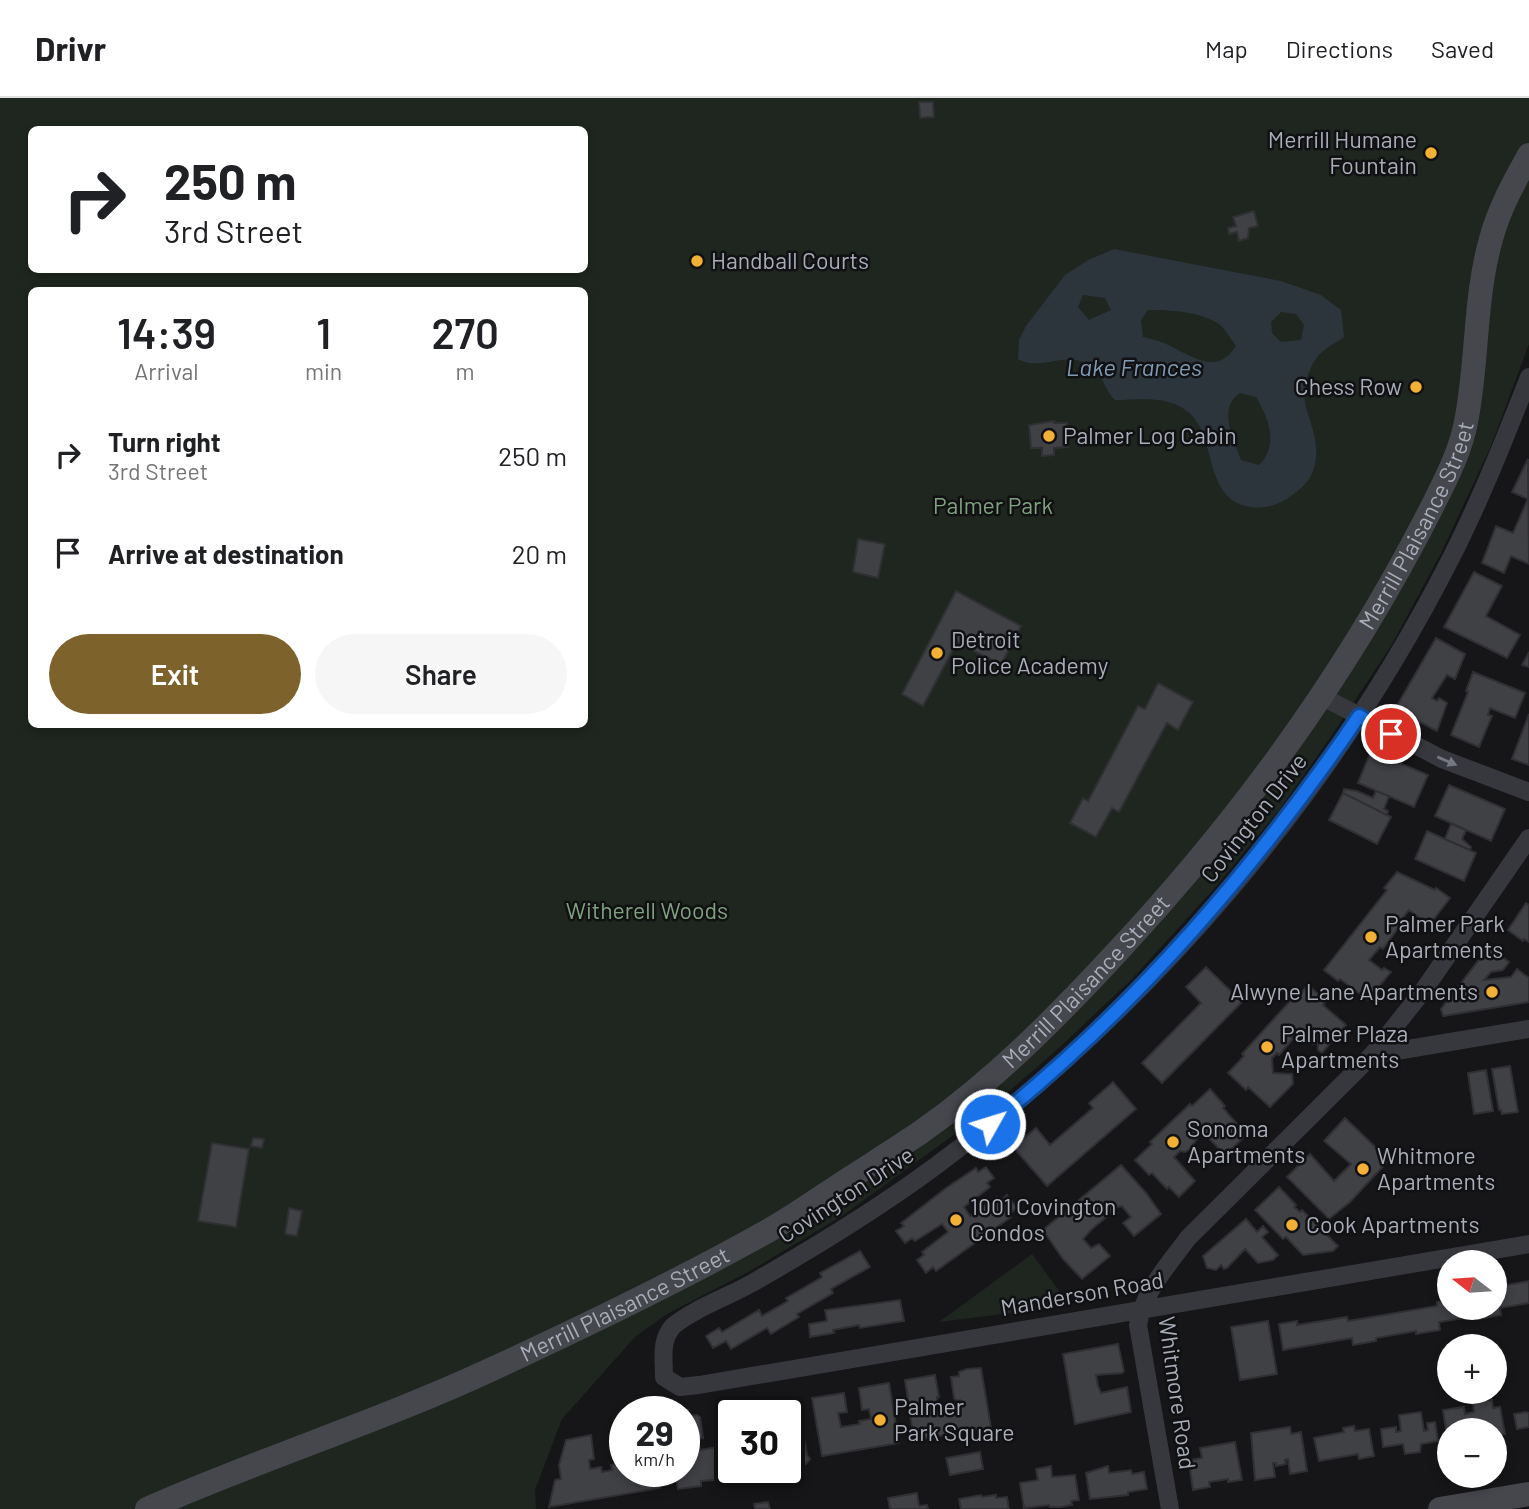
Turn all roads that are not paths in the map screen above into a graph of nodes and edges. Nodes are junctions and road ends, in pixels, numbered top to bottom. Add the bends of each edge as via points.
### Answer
1 (1529, 156) edge
2 (1529, 377) edge
3 (1321, 696) junction
4 (1359, 716) junction
5 (1529, 792) edge
6 (1529, 838) edge
7 (1529, 1029) edge
8 (1372, 1055) junction
9 (1529, 1244) edge
10 (1140, 1309) junction
11 (664, 1359) joint
12 (1529, 1494) edge
13 (147, 1509) edge
14 (1170, 1509) edge
15 (1440, 1509) edge

1 - 3 street, Merrill Plaisance Street via 1490,239 1467,418 1452,465 1372,616
2 - 4 street, Covington Drive via 1452,556
3 - 4 street
3 - 13 street, Merrill Plaisance Street via 1236,815 1159,907 1051,1023 922,1131 768,1231 489,1371
4 -> 5 street via 1442,759
4 - 11 street, Covington Drive via 1226,895 1088,1038 1009,1109 934,1167 815,1247 679,1321 664,1340
6 - 8 street, Whitmore Road via 1423,991
7 - 8 street
8 - 10 street, Whitmore Road via 1188,1238
9 - 10 street, Manderson Road
10 - 11 street, Manderson Road via 680,1387 664,1377
10 - 14 street, Whitmore Road via 1138,1325
12 - 15 street

